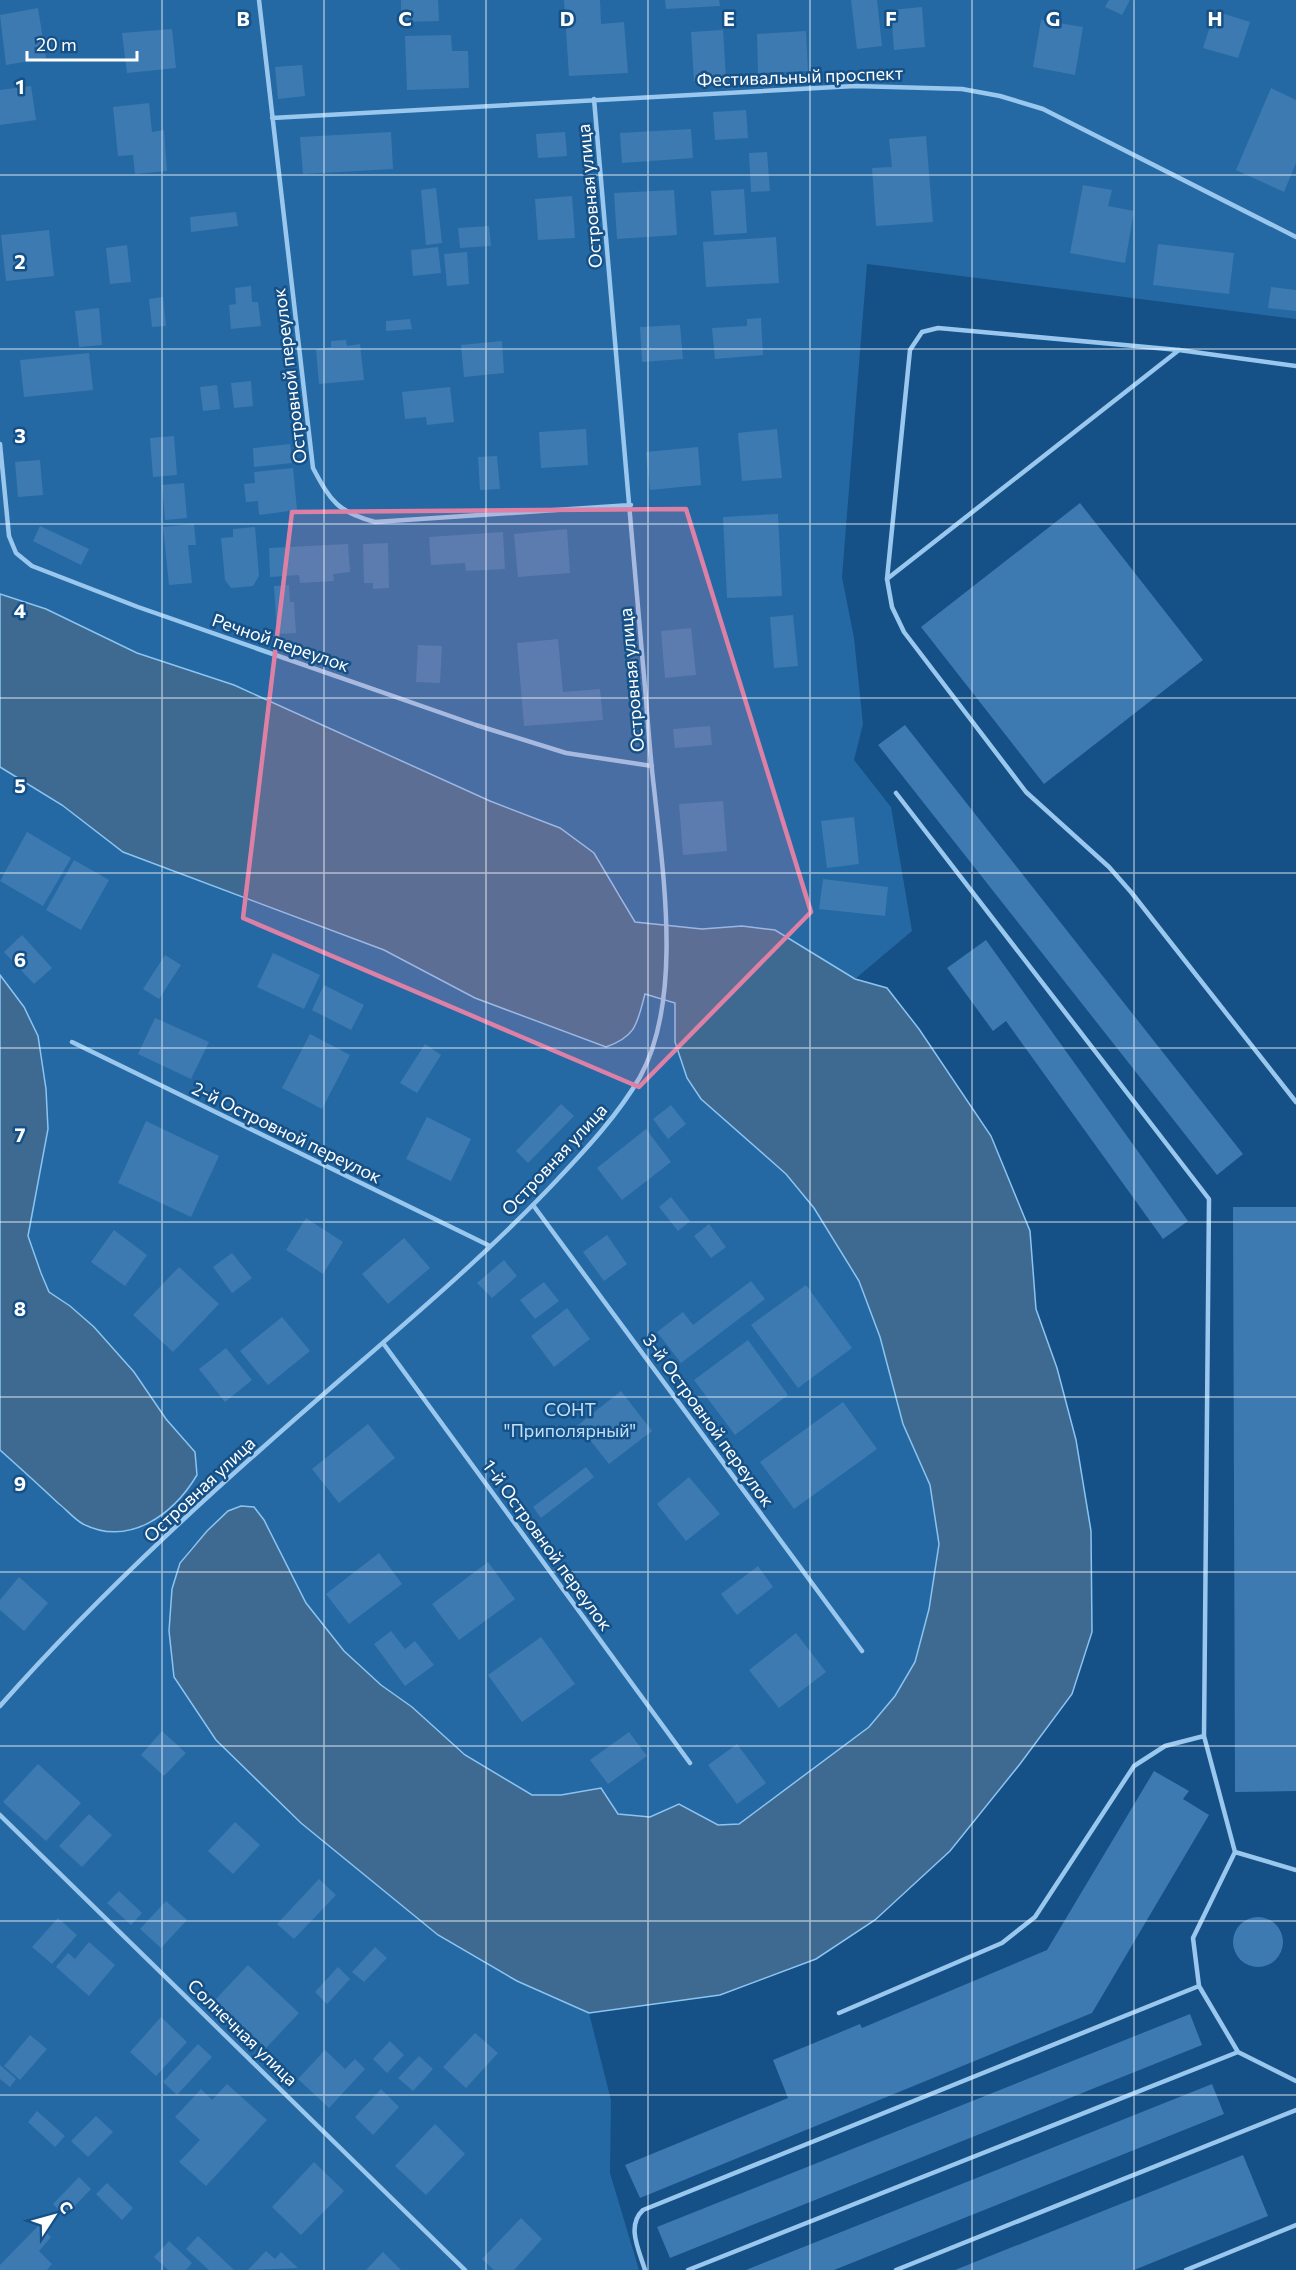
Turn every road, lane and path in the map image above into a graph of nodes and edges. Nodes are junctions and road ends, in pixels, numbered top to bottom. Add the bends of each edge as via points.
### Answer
1 (259, 0) edge
2 (594, 99) junction
3 (272, 118) junction
4 (1296, 237) edge
5 (1179, 350) junction
6 (1296, 366) edge
7 (0, 444) edge
8 (631, 505) junction
9 (887, 579) junction
10 (651, 766) junction
11 (896, 793) dead end
12 (72, 1042) dead end
13 (1296, 1102) edge
14 (533, 1205) junction
15 (490, 1245) junction
16 (383, 1343) junction
17 (862, 1651) dead end
18 (0, 1706) edge
19 (1204, 1736) junction
20 (690, 1763) dead end
21 (0, 1815) edge
22 (1235, 1852) junction
23 (1296, 1870) edge
24 (1199, 1986) junction
25 (839, 2013) dead end
26 (1238, 2052) junction
27 (1296, 2081) edge
28 (1296, 2110) edge
29 (1296, 2225) edge
30 (465, 2270) edge
31 (645, 2270) edge
32 (688, 2270) edge
33 (896, 2270) edge
34 (1186, 2270) edge

1 - 3 lane, Островной переулок
2 - 3 lane, Фестивальный проспект
2 - 4 lane, Фестивальный проспект via 855,86 915,86 991,94 1043,109 1075,124
2 - 8 lane, Островная улица
3 - 8 lane, Островной переулок via 313,468 337,507 375,522
5 - 6 lane
5 - 9 lane
5 - 9 lane via 938,328 922,332 910,350
7 - 10 lane, Речной переулок via 9,536 16,553 32,566 476,725 566,753
8 - 10 lane, Островная улица
9 - 13 lane via 892,607 903,632 1026,792 1124,884
10 - 14 lane, Островная улица via 668,918 655,1045 618,1110
11 - 19 lane via 1209,1199
12 - 15 lane, 2-й Островной переулок
14 - 15 lane, Островная улица
14 - 17 lane, 3-й Островной переулок
15 - 16 lane, Островная улица
16 - 18 lane, Островная улица via 244,1463 76,1622
16 - 20 lane, 1-й Островной переулок
19 - 22 lane
19 - 25 lane via 1165,1746 1134,1766 1035,1917 1002,1943
21 - 30 lane, Солнечная улица
22 - 23 lane
22 - 24 lane via 1193,1938
24 - 26 lane
24 - 31 lane via 643,2210 634,2221 634,2229
26 - 27 lane
26 - 32 lane
28 - 33 lane
29 - 34 lane

